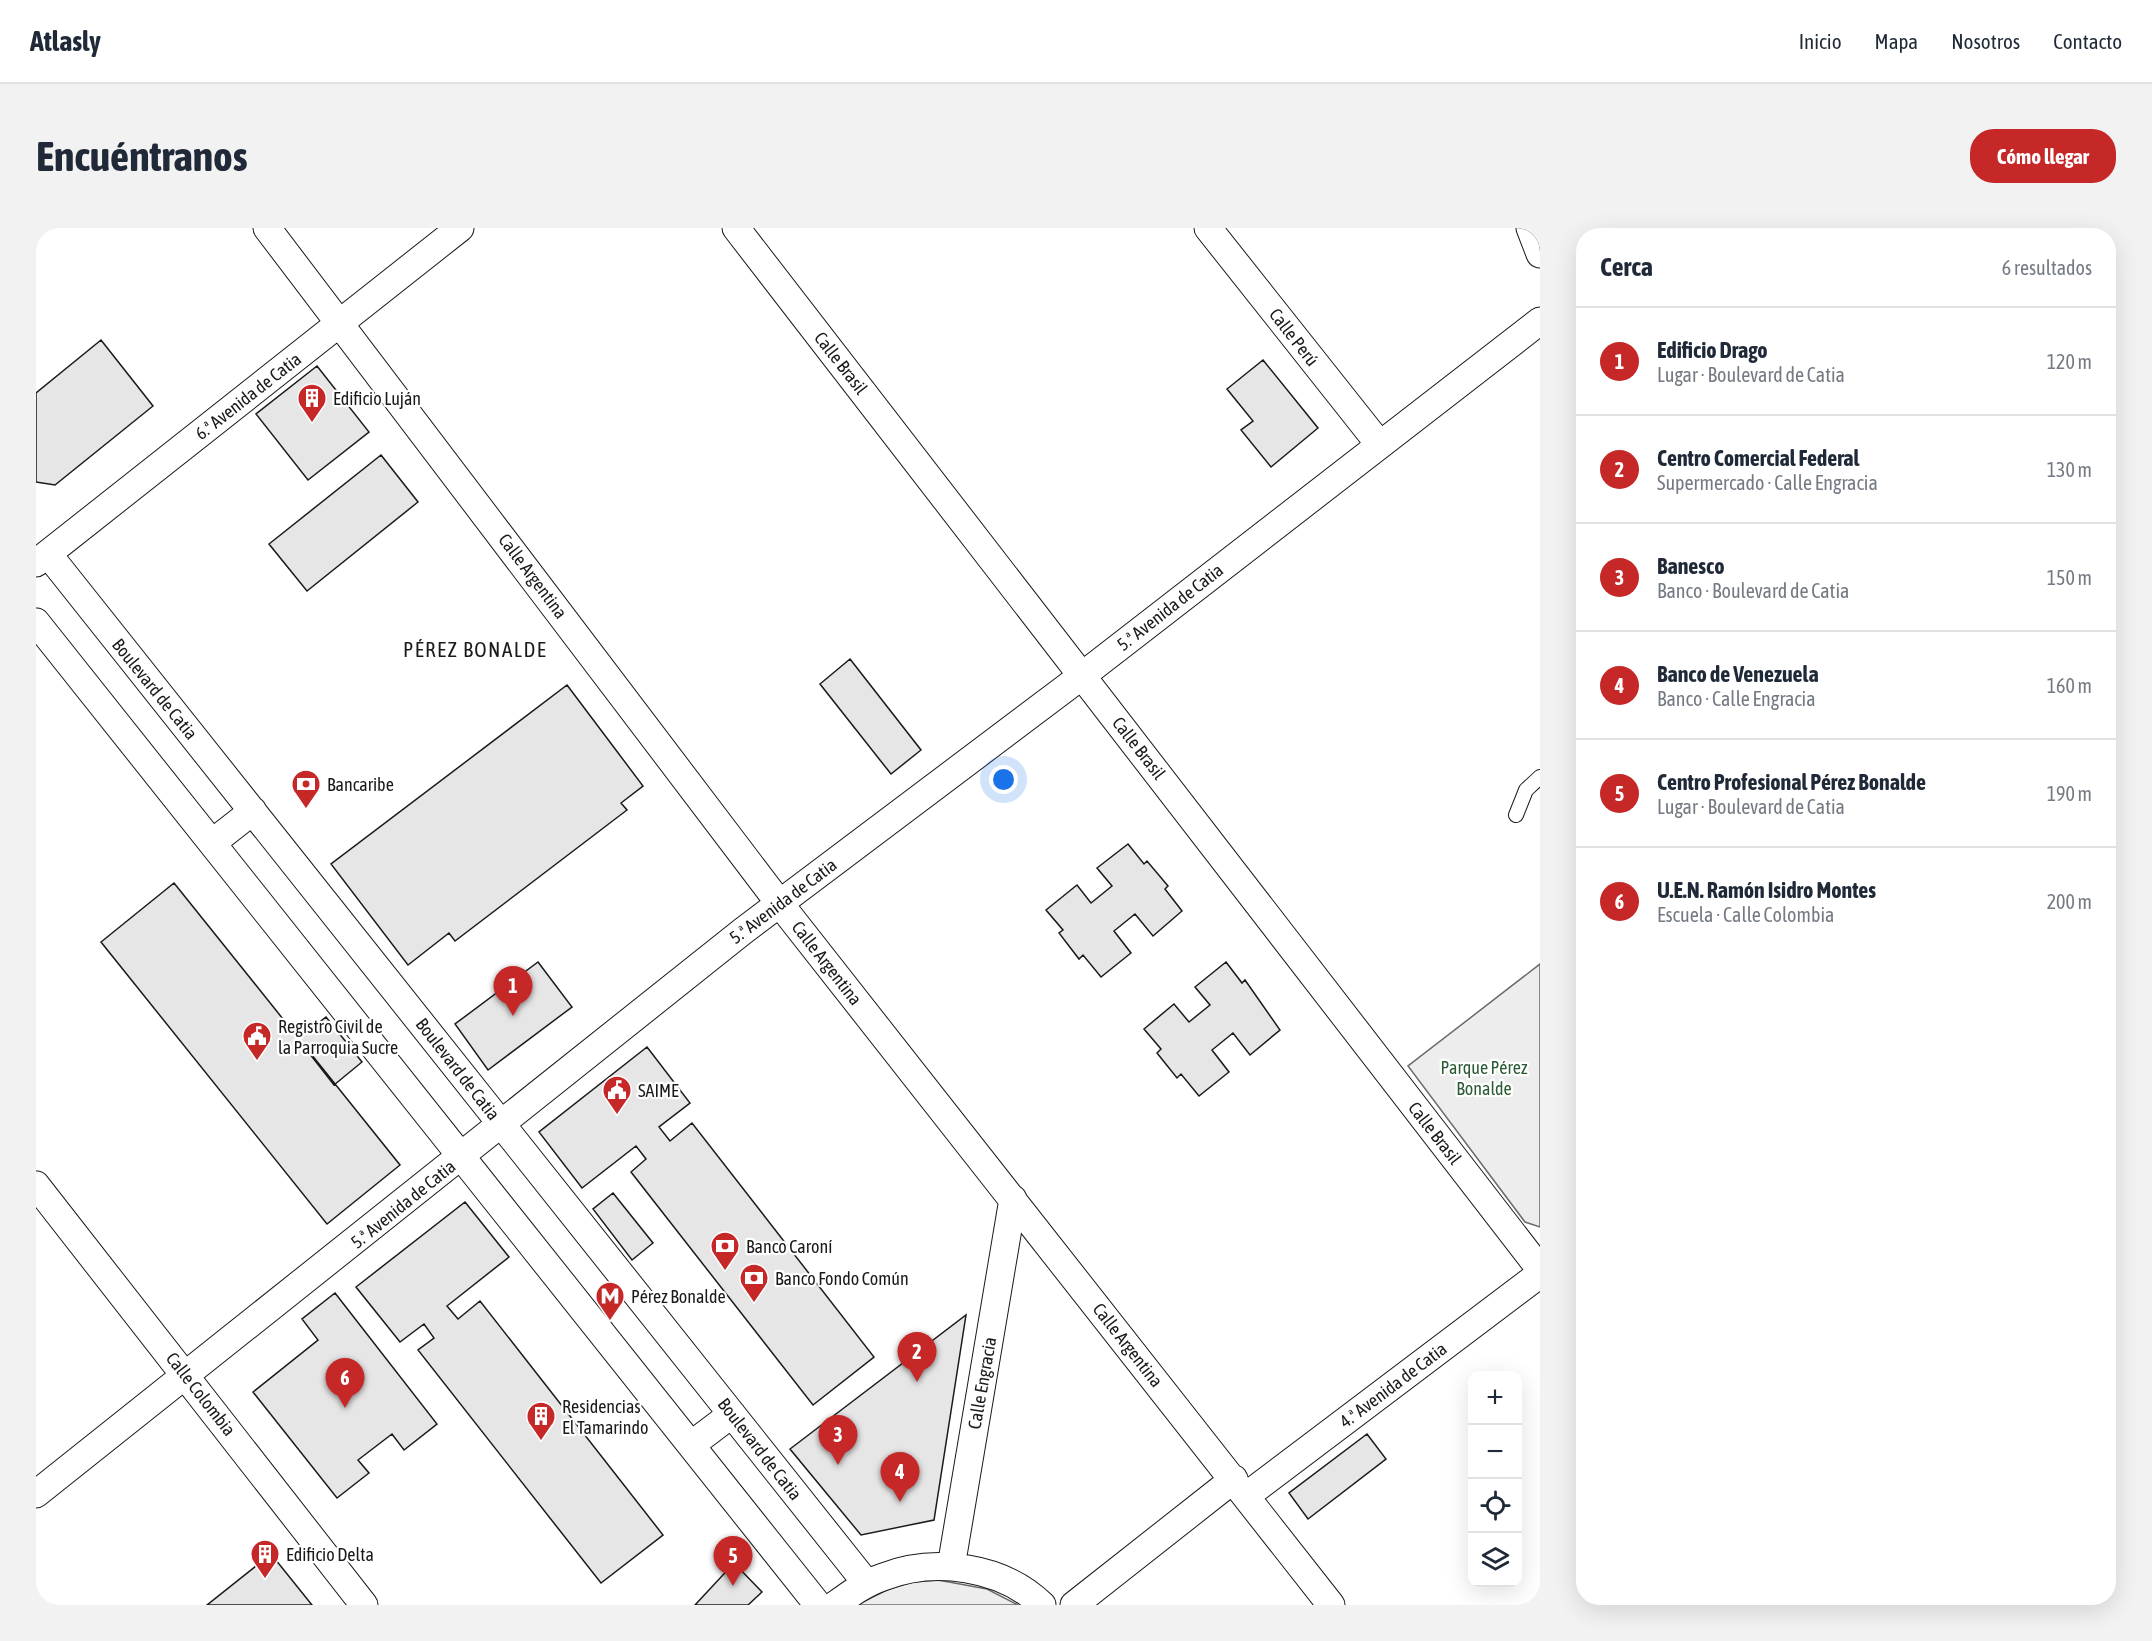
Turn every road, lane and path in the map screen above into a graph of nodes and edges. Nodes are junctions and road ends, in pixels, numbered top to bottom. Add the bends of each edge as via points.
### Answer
1 (267, 228) edge
2 (460, 228) edge
3 (736, 228) edge
4 (1208, 228) edge
5 (1530, 228) edge
6 (1540, 254) edge
7 (1540, 321) edge
8 (341, 322) junction
9 (1380, 445) junction
10 (42, 559) edge
11 (36, 622) edge
12 (1083, 675) junction
13 (1540, 777) edge
14 (253, 812) junction
15 (1516, 815) dead end
16 (212, 843) junction
17 (780, 904) junction
18 (502, 1125) junction
19 (462, 1157) junction
20 (36, 1185) edge
21 (1013, 1199) junction
22 (1540, 1269) edge
23 (1540, 1274) edge
24 (187, 1375) junction
25 (732, 1414) junction
26 (691, 1445) junction
27 (1240, 1487) junction
28 (36, 1494) edge
29 (951, 1567) junction
30 (867, 1584) junction
31 (364, 1605) edge
32 (818, 1605) edge
33 (835, 1605) edge
34 (1042, 1605) edge
35 (1074, 1605) edge
36 (1331, 1605) edge

1 - 8 street, Calle Argentina
2 - 8 street, 6.ª Avenida de Catia
3 - 12 street, Calle Brasil
4 - 9 street, Calle Perú
5 - 6 street
7 - 9 street, 5.ª Avenida de Catia
8 - 10 street, 6.ª Avenida de Catia
8 - 17 street, Calle Argentina
9 - 12 street, 5.ª Avenida de Catia
10 - 14 street, Boulevard de Catia
11 - 16 street
12 - 17 street, 5.ª Avenida de Catia
12 - 22 street, Calle Brasil
13 - 15 lane via 1526,790
14 - 16 street
14 - 18 street, Boulevard de Catia
16 - 19 street
17 - 18 street, 5.ª Avenida de Catia
17 - 21 street, Calle Argentina
18 - 19 street, 5.ª Avenida de Catia
18 - 25 street, Boulevard de Catia
19 - 24 street, 5.ª Avenida de Catia
19 - 26 street
20 - 24 street, Calle Colombia
21 - 27 street, Calle Argentina
21 - 29 street, Calle Engracia
23 - 27 street, 4.ª Avenida de Catia
24 - 28 street, 5.ª Avenida de Catia
24 - 31 street, Calle Colombia
25 - 26 street
25 - 30 street, Boulevard de Catia
26 - 32 street
27 - 35 street, 4.ª Avenida de Catia
27 - 36 street, Calle Argentina
29 - 30 street via 908,1569
29 - 34 street via 989,1574 1015,1585
30 - 33 street

